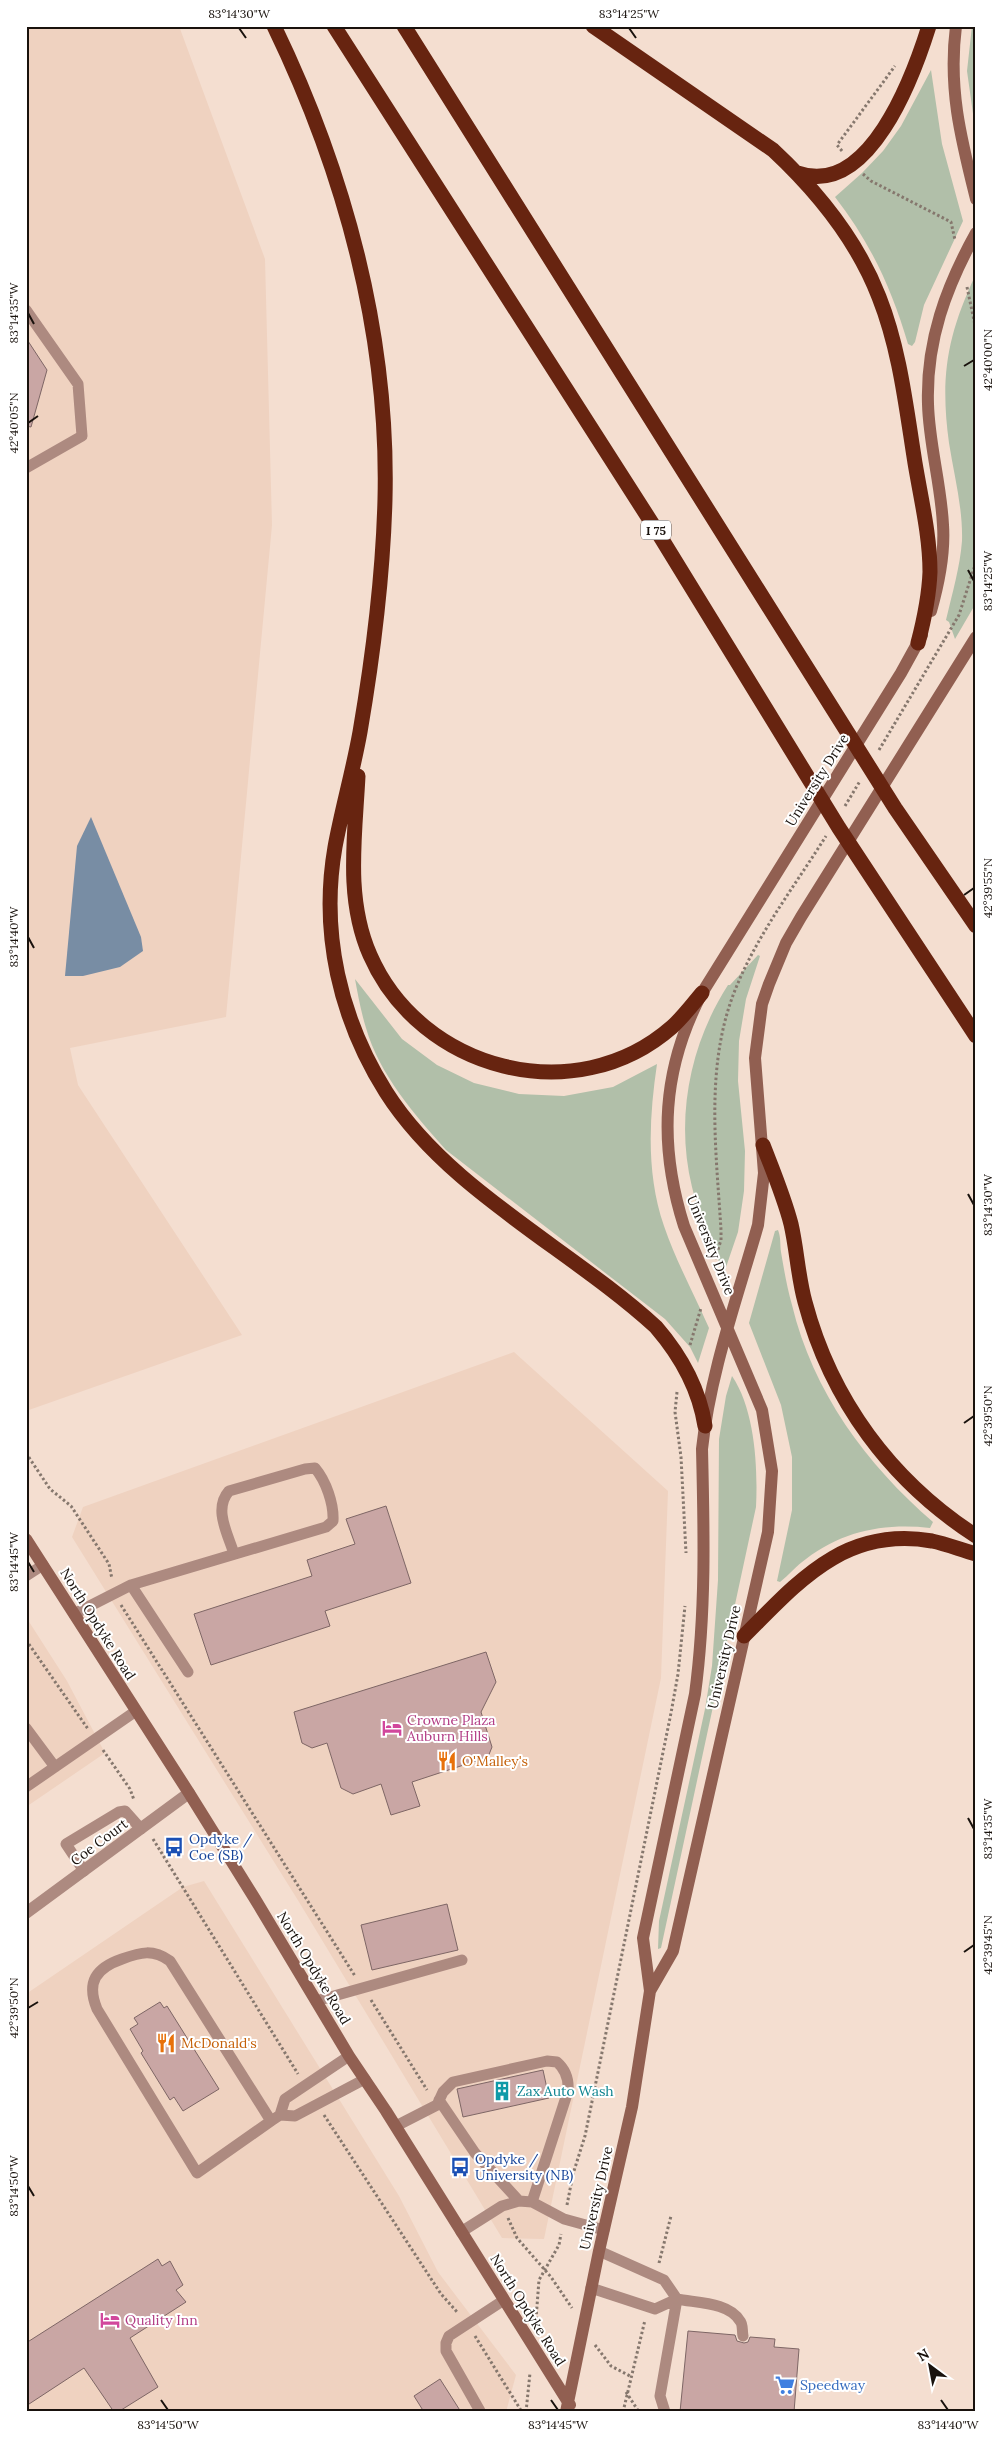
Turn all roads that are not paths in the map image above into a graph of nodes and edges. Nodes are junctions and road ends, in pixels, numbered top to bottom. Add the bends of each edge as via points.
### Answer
1 (274, 26) edge
2 (334, 26) edge
3 (404, 26) edge
4 (593, 26) edge
5 (929, 26) edge
6 (956, 26) edge
7 (798, 173) junction
8 (976, 199) edge
9 (976, 233) edge
10 (26, 310) edge
11 (26, 468) edge
12 (976, 637) edge
13 (918, 643) junction
14 (360, 732) junction
15 (976, 926) edge
16 (702, 993) junction
17 (976, 1036) edge
18 (763, 1145) junction
19 (729, 1329) junction
20 (705, 1426) junction
21 (976, 1536) edge
22 (27, 1540) edge
23 (234, 1554) junction
24 (976, 1554) edge
25 (43, 1565) junction
26 (26, 1576) edge
27 (131, 1585) junction
28 (74, 1614) junction
29 (744, 1636) junction
30 (188, 1672) dead end
31 (136, 1711) junction
32 (26, 1728) edge
33 (55, 1767) junction
34 (26, 1786) edge
35 (189, 1794) junction
36 (143, 1828) junction
37 (84, 1871) junction
38 (26, 1913) edge
39 (462, 1960) dead end
40 (650, 1991) junction
41 (316, 2001) junction
42 (349, 2056) junction
43 (365, 2079) junction
44 (438, 2103) junction
45 (276, 2118) junction
46 (396, 2126) junction
47 (519, 2201) junction
48 (532, 2202) junction
49 (604, 2230) junction
50 (462, 2232) junction
51 (599, 2251) junction
52 (591, 2288) junction
53 (677, 2299) junction
54 (504, 2300) junction
55 (743, 2336) dead end
56 (570, 2408) edge
57 (480, 2411) edge
58 (665, 2412) edge

1 - 14 highway via 316,125 349,218 378,362 385,448 383,541
2 - 17 highway, I 75 via 654,528 839,828
3 - 15 highway via 895,808
4 - 7 highway via 734,122
5 - 7 highway via 905,90 867,150 840,173 818,178
6 - 8 main road via 953,61 955,106
7 - 13 highway via 829,210 857,252 878,295 893,341 929,550 928,598
9 - 13 main road, University Drive via 940,310 930,354 928,404 941,502 943,551 935,599
10 - 11 lane via 78,384 82,436
12 - 18 main road, University Drive via 801,917 768,984 757,1034 756,1084
13 - 16 main road, University Drive
14 - 16 highway via 352,874 357,917 370,956 391,991 439,1038 500,1067 544,1072 589,1068 610,1062 652,1041 672,1027
14 - 20 highway via 335,849 330,915 340,985 355,1032 374,1072 400,1112 450,1166 656,1327 677,1352 695,1387
16 - 19 main road, University Drive via 678,1050 670,1086 667,1146 670,1175 684,1226
18 - 19 main road, University Drive via 764,1173 758,1226
18 - 21 highway via 791,1224 811,1324 840,1392 867,1435 904,1478 953,1521
19 - 20 main road, University Drive
19 - 29 main road, University Drive via 762,1410 772,1471 768,1532
20 - 40 main road, University Drive via 702,1449 704,1592 701,1641 695,1694 642,1938
22 - 25 main road, North Opdyke Road
23 - 23 lane via 326,1527 333,1521 334,1511 328,1493 322,1476 315,1468 229,1491 220,1509
23 - 27 lane
24 - 29 highway via 917,1539 861,1545 824,1562 806,1576
25 - 26 lane
25 - 28 main road, North Opdyke Road
27 - 28 lane
27 - 30 lane
28 - 31 main road, North Opdyke Road
29 - 40 main road, University Drive via 673,1951
31 - 33 lane
31 - 35 main road, North Opdyke Road
32 - 33 lane
33 - 34 lane
35 - 36 street, Coe Court
35 - 41 main road, North Opdyke Road
36 - 37 street, Coe Court
36 - 37 lane via 125,1811 119,1812 66,1844
37 - 38 street, Coe Court
39 - 41 lane
40 - 49 main road, University Drive via 632,2107
41 - 42 main road, North Opdyke Road
42 - 43 main road, North Opdyke Road
42 - 45 lane via 285,2099
43 - 45 lane via 295,2116
43 - 46 main road, North Opdyke Road
44 - 46 lane
44 - 47 lane via 475,2153
44 - 48 lane via 447,2086 460,2079 547,2061 557,2062 563,2067 569,2081 568,2091
45 - 45 lane via 170,1961 158,1953 142,1951 110,1963 98,1972 92,1985 97,2009 197,2173
46 - 50 main road, North Opdyke Road
47 - 48 lane
47 - 50 lane via 502,2206
48 - 49 lane via 564,2219
49 - 51 main road, University Drive
50 - 54 main road, North Opdyke Road
51 - 52 main road, University Drive
51 - 53 lane via 664,2280
52 - 53 lane via 655,2309
52 - 56 main road, University Drive
53 - 55 lane via 722,2307 741,2322
53 - 58 lane via 660,2396
54 - 56 main road, North Opdyke Road
54 - 57 lane via 449,2336 446,2344 446,2351

